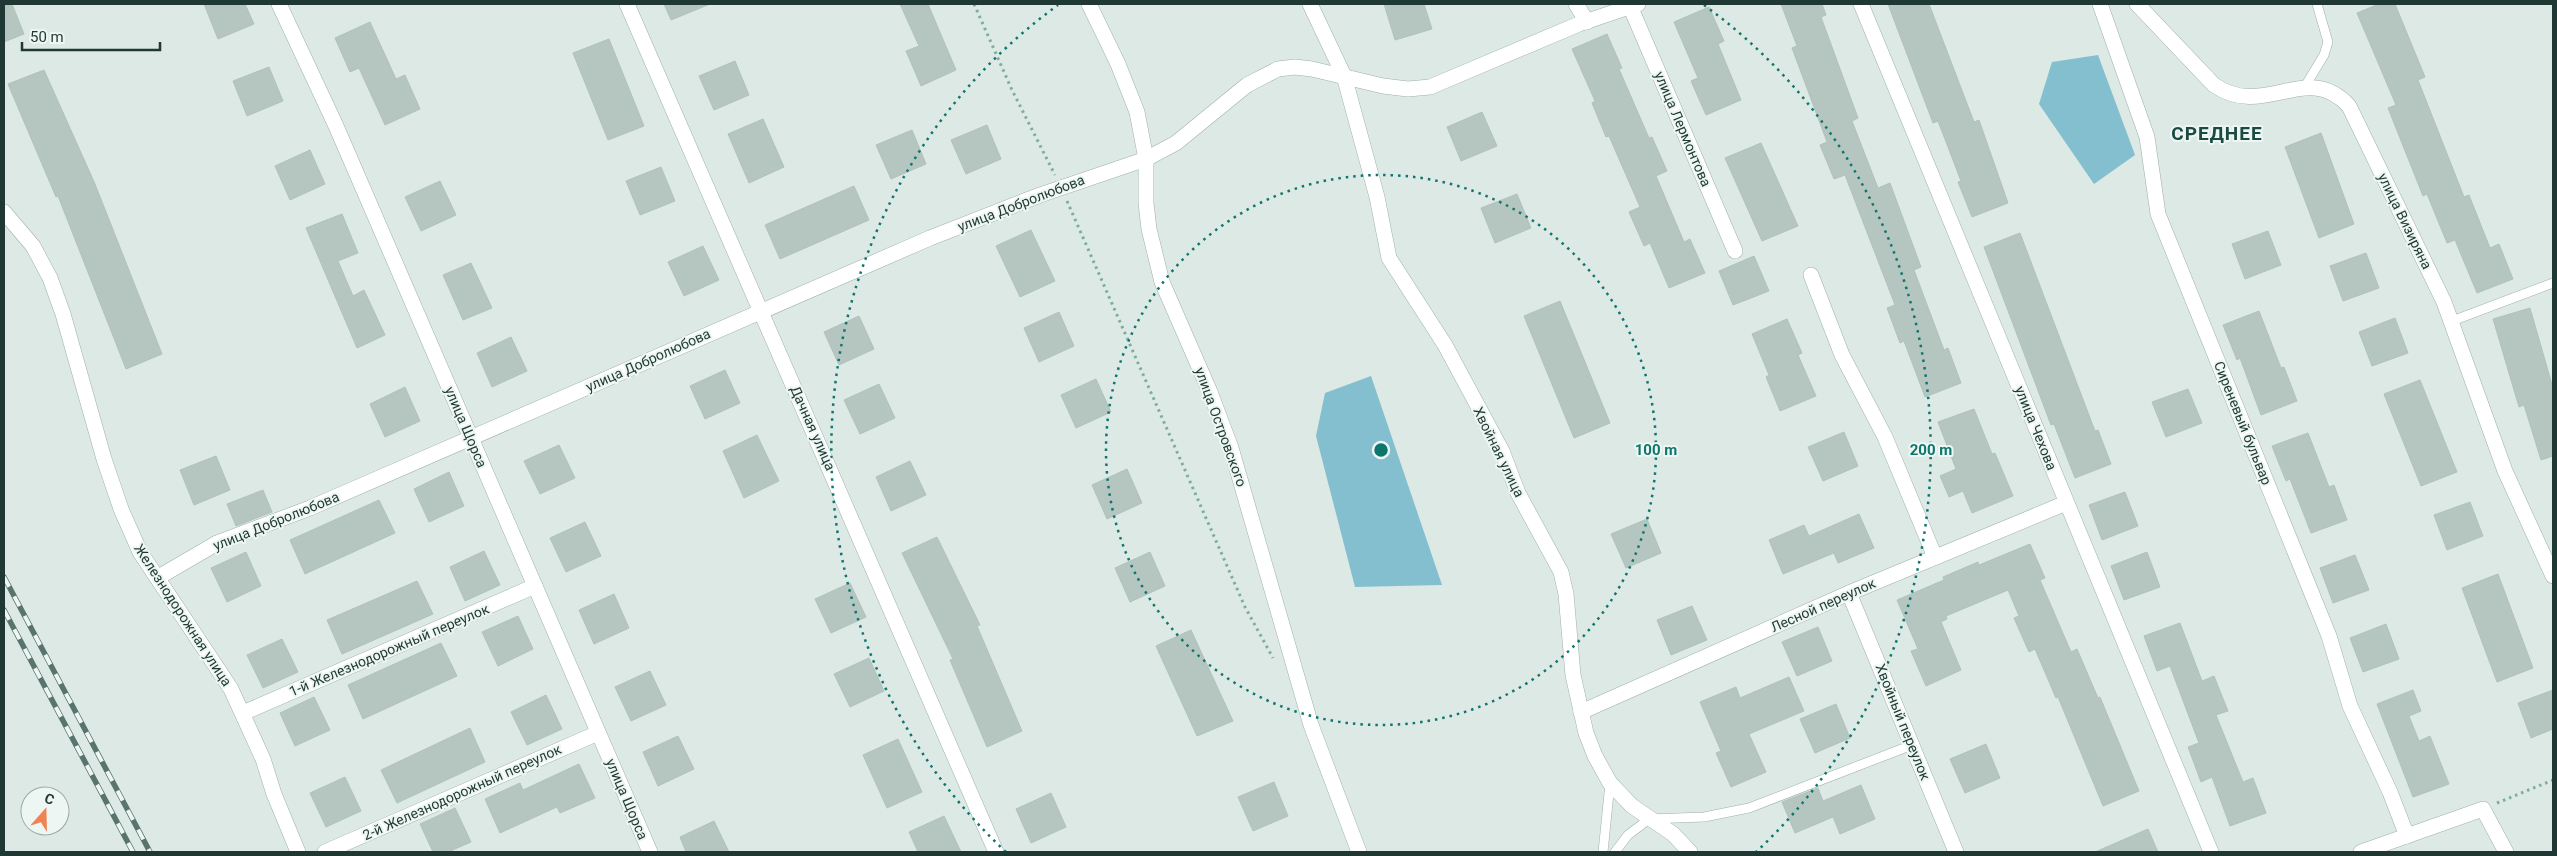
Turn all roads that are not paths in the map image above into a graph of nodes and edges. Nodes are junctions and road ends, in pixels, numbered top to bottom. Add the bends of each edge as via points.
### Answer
1 (279, 4) edge
2 (627, 4) edge
3 (1089, 4) edge
4 (1310, 4) edge
5 (1576, 4) edge
6 (1861, 4) edge
7 (2100, 4) edge
8 (2137, 4) edge
9 (2317, 4) edge
10 (1634, 5) edge
11 (1586, 22) junction
12 (1344, 76) junction
13 (2304, 88) junction
14 (1146, 158) junction
15 (4, 212) edge
16 (1735, 251) dead end
17 (1811, 275) dead end
18 (2553, 283) edge
19 (761, 310) junction
20 (2452, 321) junction
21 (471, 438) junction
22 (2066, 503) junction
23 (1935, 557) junction
24 (2553, 576) edge
25 (157, 578) junction
26 (535, 586) junction
27 (1849, 593) junction
28 (1581, 712) junction
29 (243, 714) junction
30 (598, 733) junction
31 (1912, 745) junction
32 (1610, 783) junction
33 (1649, 819) junction
34 (2407, 836) junction
35 (298, 852) edge
36 (325, 852) edge
37 (650, 852) edge
38 (996, 852) edge
39 (1359, 852) edge
40 (1604, 852) edge
41 (1615, 852) edge
42 (1690, 852) edge
43 (1956, 852) edge
44 (2211, 852) edge
45 (2361, 852) edge
46 (2506, 852) edge

1 - 21 street, улица Щорса via 336,126
2 - 19 street, Дачная улица
3 - 14 street, улица Островского via 1137,112
4 - 12 street, Хвойная улица
5 - 11 street
6 - 22 street, улица Чехова
7 - 34 street, Сиреневый бульвар via 2147,137 2158,214 2329,636 2350,706
8 - 13 street, улица Визиряна via 2214,85 2228,94 2264,96
9 - 13 lane via 2328,42
10 - 11 street, улица Добролюбова
10 - 16 street, улица Лермонтова
11 - 12 street, улица Добролюбова via 1430,87 1383,86
12 - 14 street, улица Добролюбова via 1295,67 1263,75 1176,143
12 - 28 street, Хвойная улица via 1377,197 1389,258 1445,345 1502,451 1518,493 1561,572 1573,675
13 - 20 street, улица Визиряна via 2320,87 2337,94 2348,106
14 - 19 street, улица Добролюбова via 930,238
14 - 39 street, улица Островского via 1149,228 1162,282 1228,439 1311,725
15 - 25 street, Железнодорожная улица via 33,246 50,278 121,509 140,552
17 - 23 street via 1842,355 1885,437
18 - 20 lane
19 - 21 street, улица Добролюбова
19 - 38 street, Дачная улица
20 - 24 street, улица Визиряна via 2505,471
21 - 25 street, улица Добролюбова via 310,508 217,543
21 - 26 street, улица Щорса
22 - 23 street, Лесной переулок
22 - 44 street, улица Чехова
23 - 27 street, Лесной переулок
25 - 29 street, Железнодорожная улица via 211,657
26 - 29 street, 1-й Железнодорожный переулок
26 - 30 street, улица Щорса
27 - 28 street, Лесной переулок
27 - 31 street, Хвойный переулок
28 - 32 street, Хвойная улица via 1595,756
29 - 35 street, Железнодорожная улица
30 - 36 street, 2-й Железнодорожный переулок
30 - 37 street, улица Щорса
31 - 33 lane via 1749,808 1704,817
31 - 43 street, Хвойный переулок
32 - 33 street, Хвойная улица
32 - 40 lane
33 - 41 lane via 1628,835
33 - 42 street, Хвойная улица via 1673,834
34 - 45 street
34 - 46 street via 2483,809

